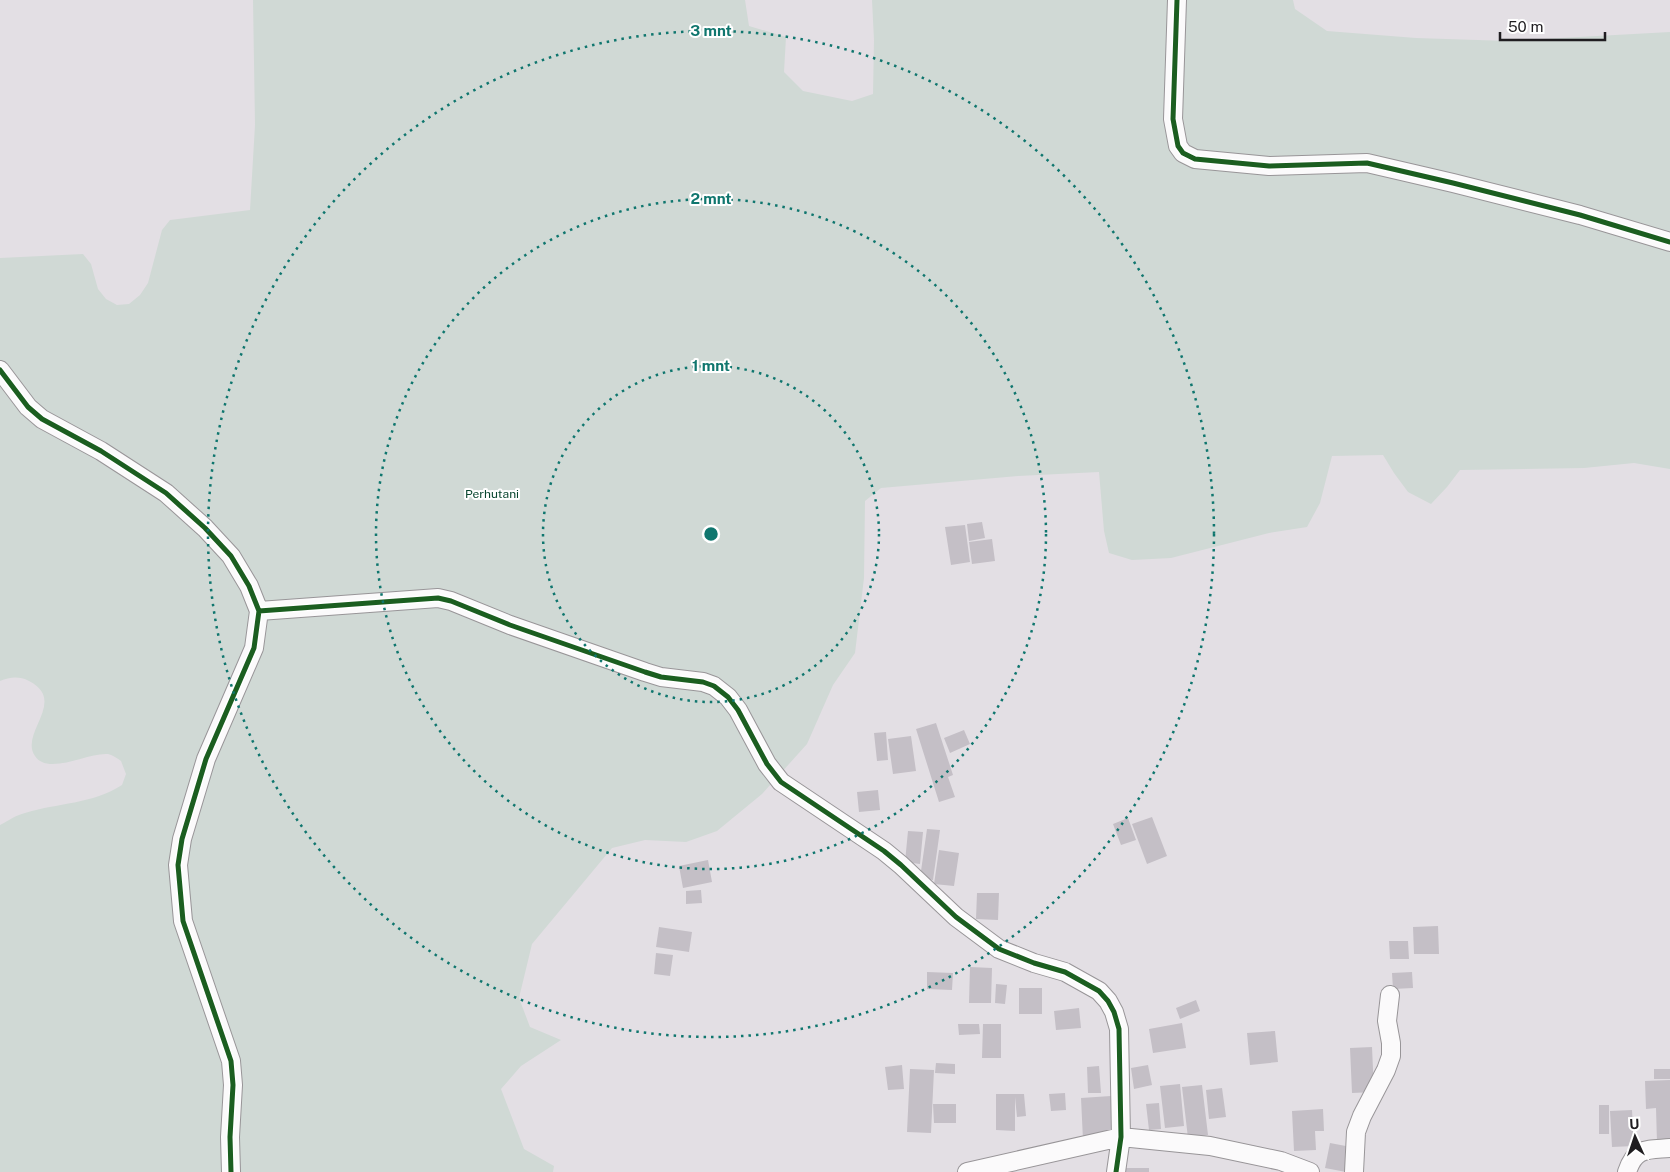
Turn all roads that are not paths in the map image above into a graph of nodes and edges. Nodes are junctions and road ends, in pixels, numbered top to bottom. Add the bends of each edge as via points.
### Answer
1 (1177, 0) edge
2 (1670, 242) edge
3 (0, 370) edge
4 (259, 611) junction
5 (1390, 995) dead end
6 (1121, 1137) junction
7 (1670, 1148) edge
8 (231, 1172) edge
9 (967, 1172) edge
10 (1116, 1172) edge
11 (1310, 1172) edge
12 (1354, 1172) edge
13 (1627, 1172) edge

1 - 2 street via 1173,119 1178,146 1183,153 1195,158 1270,166 1367,163 1580,215
3 - 4 street via 28,407 42,419 166,493 205,528 231,556
4 - 6 street via 438,598 451,600 644,672 714,686 738,710 767,764 781,782 884,851 956,917 999,949 1065,972 1104,996 1114,1012 1119,1030
4 - 8 street via 254,648 206,760 182,839 178,865 183,921 231,1061
5 - 12 street via 1386,1021 1391,1056 1356,1132
6 - 9 street
6 - 10 street
6 - 11 street via 1210,1146 1281,1161
7 - 13 street via 1642,1150 1634,1156

